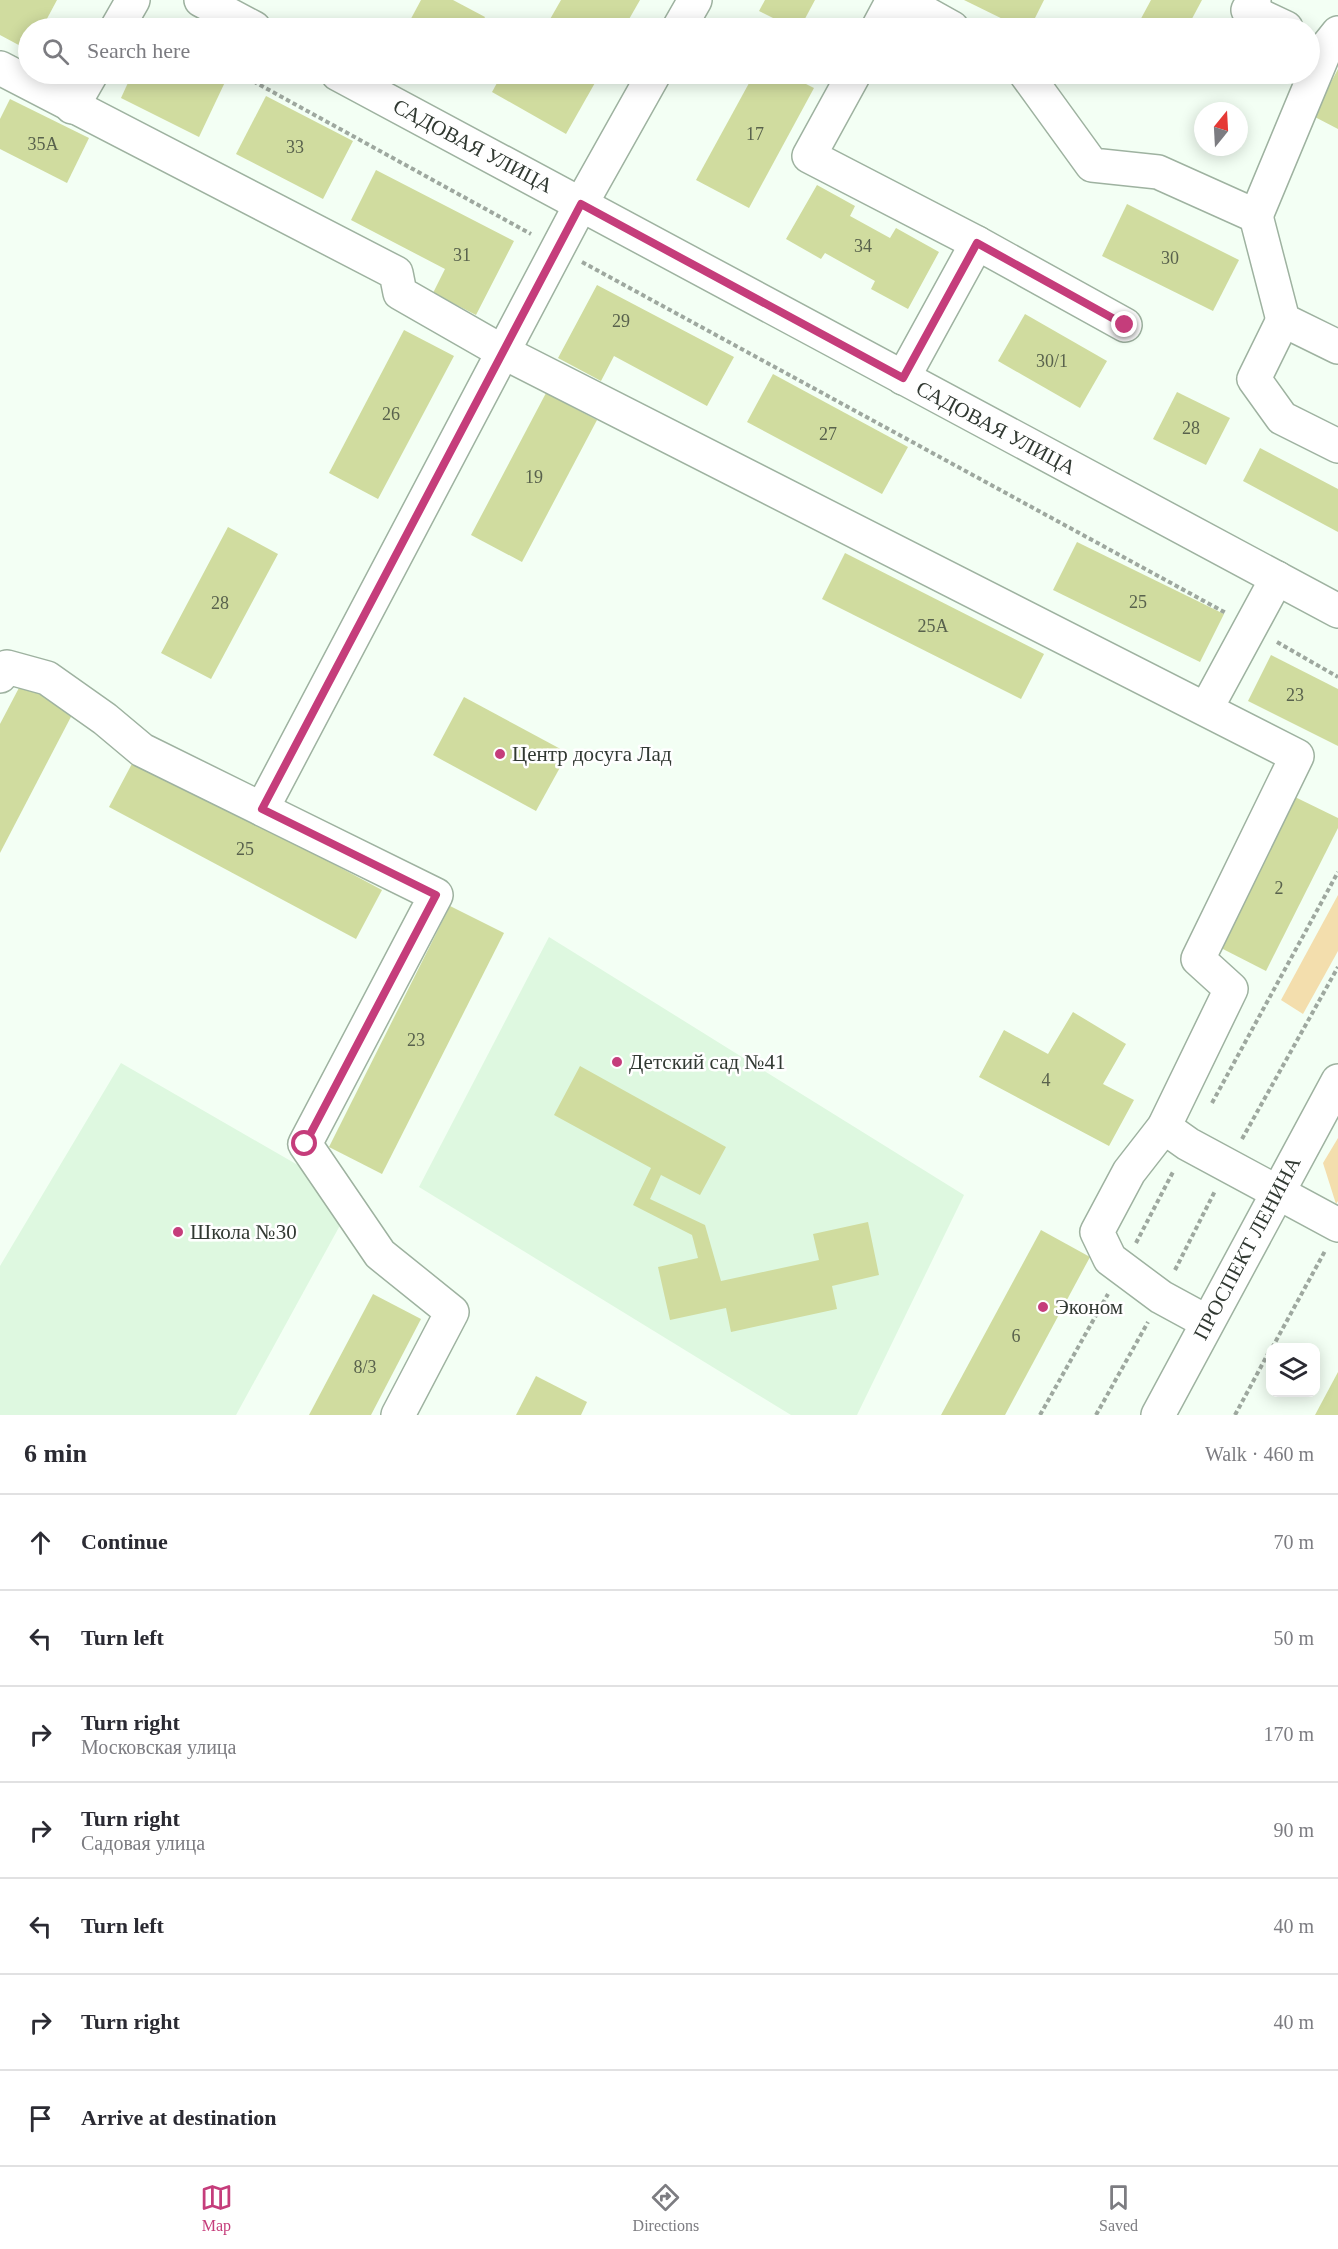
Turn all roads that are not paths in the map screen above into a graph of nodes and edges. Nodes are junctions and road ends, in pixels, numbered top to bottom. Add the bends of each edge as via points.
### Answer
1 (133, 0) edge
2 (201, 0) edge
3 (695, 0) edge
4 (893, 0) edge
5 (902, 0) edge
6 (1254, 0) edge
7 (123, 18) edge
8 (235, 18) edge
9 (685, 18) edge
10 (883, 18) edge
11 (934, 18) edge
12 (1265, 18) edge
13 (0, 68) edge
14 (18, 78) edge
15 (30, 84) edge
16 (85, 84) edge
17 (357, 84) edge
18 (648, 84) edge
19 (849, 84) edge
20 (1033, 84) edge
21 (1307, 84) edge
22 (72, 107) junction
23 (581, 204) junction
24 (1256, 216) junction
25 (977, 243) junction
26 (1283, 320) junction
27 (1125, 325) dead end
28 (1338, 347) edge
29 (503, 352) junction
30 (903, 378) junction
31 (1338, 446) edge
32 (1277, 578) junction
33 (1338, 611) edge
34 (0, 676) edge
35 (1206, 709) junction
36 (262, 809) junction
37 (1338, 1082) edge
38 (1164, 1127) junction
39 (1277, 1191) junction
40 (1332, 1236) edge
41 (1207, 1322) junction
42 (398, 1415) edge
43 (1158, 1415) edge

1 - 7 street
2 - 8 street
3 - 9 street
4 - 10 street
5 - 11 street
6 - 12 street via 1248,10
13 - 14 street
15 - 22 street
16 - 22 street
17 - 23 street, САДОВАЯ УЛИЦА
18 - 23 street
19 - 25 street via 809,156
20 - 24 street via 1092,165 1158,172
21 - 24 street
22 - 29 street via 396,273 400,293
23 - 29 street
23 - 30 street, САДОВАЯ УЛИЦА
24 - 26 street
25 - 27 street
25 - 30 street
26 - 28 street
26 - 31 street via 1254,379 1282,418
29 - 35 street
29 - 36 street
30 - 32 street, САДОВАЯ УЛИЦА
32 - 33 street, САДОВАЯ УЛИЦА
32 - 35 street
34 - 36 street via 7,667 47,678 142,750
35 - 38 street via 1297,756 1198,959 1232,989
36 - 42 street via 436,895 305,1144 380,1254 452,1312
37 - 39 street, ПРОСПЕКТ ЛЕНИНА
38 - 39 street
38 - 41 street via 1129,1172 1097,1232 1110,1259 1161,1298
39 - 40 street
39 - 41 street, ПРОСПЕКТ ЛЕНИНА
41 - 43 street, ПРОСПЕКТ ЛЕНИНА

